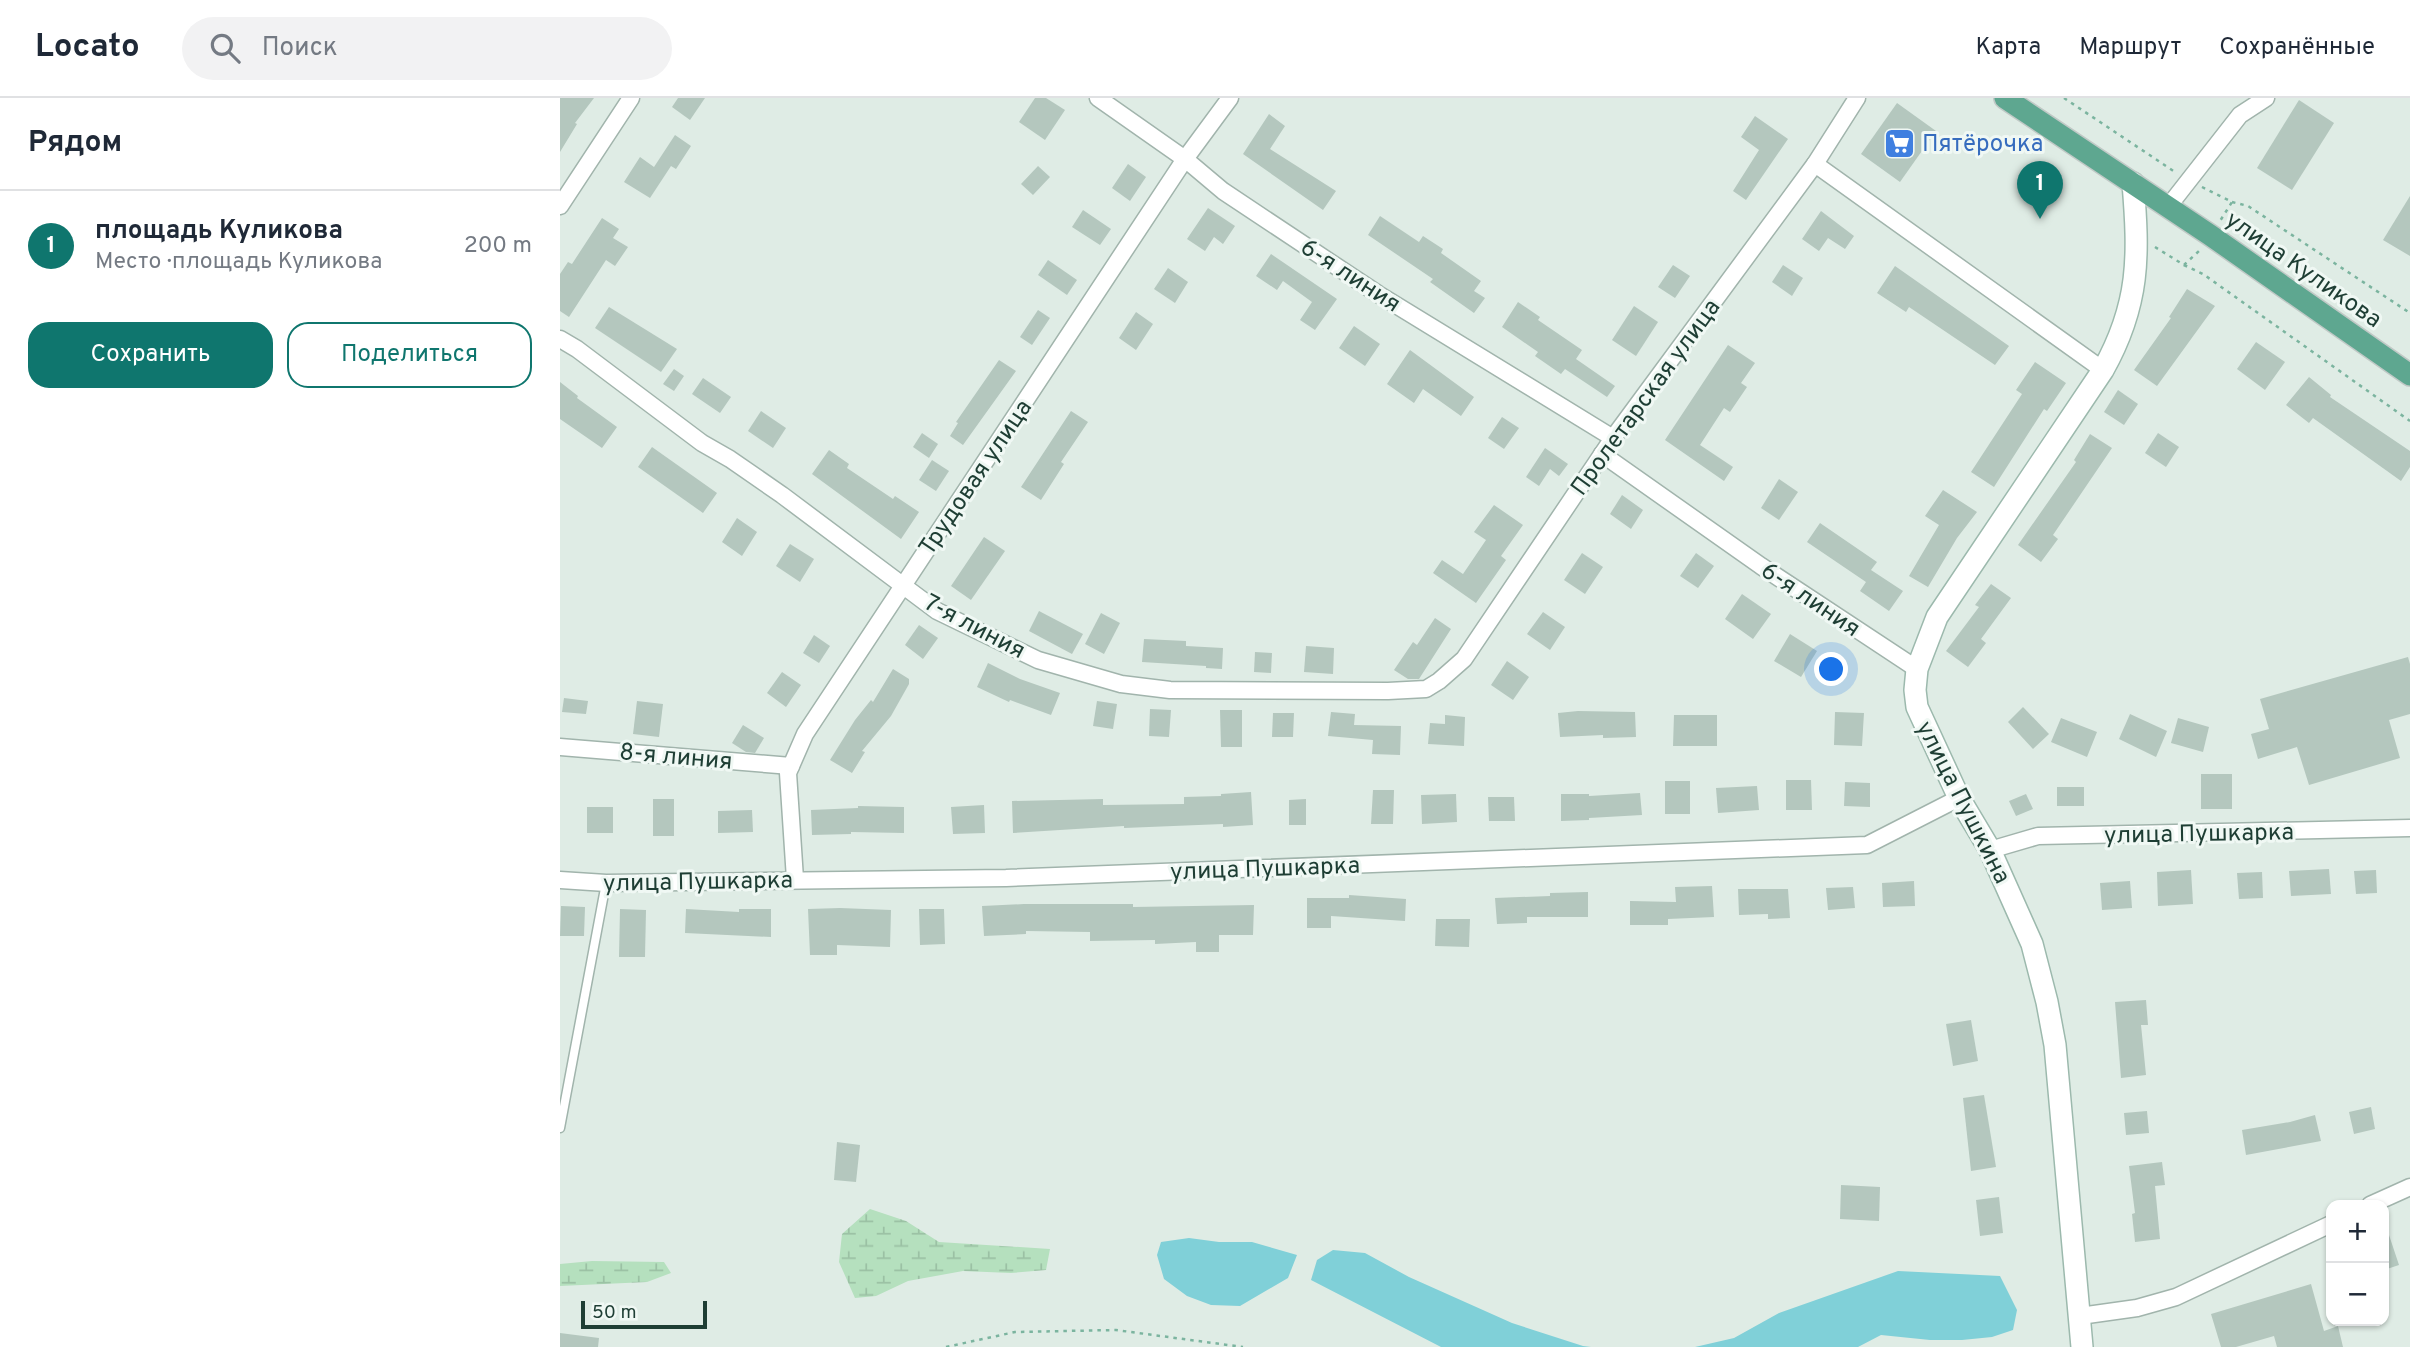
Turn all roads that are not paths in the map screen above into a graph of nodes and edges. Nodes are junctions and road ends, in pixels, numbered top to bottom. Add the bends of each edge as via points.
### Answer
1 (631, 98) edge
2 (1098, 98) edge
3 (1230, 98) edge
4 (1857, 98) edge
5 (2005, 98) edge
6 (2266, 98) edge
7 (1185, 159) junction
8 (1815, 164) junction
9 (2133, 183) junction
10 (560, 206) edge
11 (2168, 207) junction
12 (560, 339) edge
13 (2103, 370) junction
14 (2410, 375) edge
15 (1613, 438) junction
16 (1602, 454) junction
17 (902, 585) junction
18 (1917, 669) junction
19 (1426, 689) joint
20 (560, 747) edge
21 (792, 766) junction
22 (1959, 798) junction
23 (2410, 828) edge
24 (1990, 850) junction
25 (560, 880) edge
26 (795, 880) junction
27 (606, 883) junction
28 (560, 1128) edge
29 (2410, 1186) edge
30 (2381, 1200) edge
31 (2326, 1226) edge
32 (2080, 1316) junction
33 (2082, 1347) edge

1 - 10 street
2 - 7 street, 6-я линия
3 - 7 street, Трудовая улица
4 - 8 street, Пролетарская улица
5 - 9 main road, улица Куликова
6 - 11 street via 2240,115
7 - 15 street, 6-я линия via 1223,191 1378,294
7 - 17 street, Трудовая улица
8 - 13 street
8 - 15 street, Пролетарская улица
9 - 11 main road, улица Куликова
9 - 13 street, улица Пушкина via 2137,236 2129,311
11 - 14 main road, улица Куликова
12 - 17 street, 7-я линия
13 - 18 street, улица Пушкина via 1937,617
15 - 16 street, Пролетарская улица
16 - 18 street, 6-я линия
16 - 19 street, Пролетарская улица via 1464,659
17 - 19 street, 7-я линия via 937,611 1038,660 1121,684 1170,690
17 - 21 street, Трудовая улица via 805,734
18 - 22 street, улица Пушкина via 1917,707
20 - 21 street, 8-я линия
21 - 26 street, Трудовая улица via 788,773
22 - 24 street, улица Пушкина
22 - 26 street, улица Пушкарка via 1867,845 1006,878
23 - 24 street, улица Пушкарка via 2038,836
24 - 32 street, улица Пушкина via 2032,944 2047,1002
25 - 27 street, улица Пушкарка
26 - 27 street, улица Пушкарка
27 - 28 lane
29 - 30 street
31 - 32 street via 2176,1297
32 - 33 street, улица Пушкина

